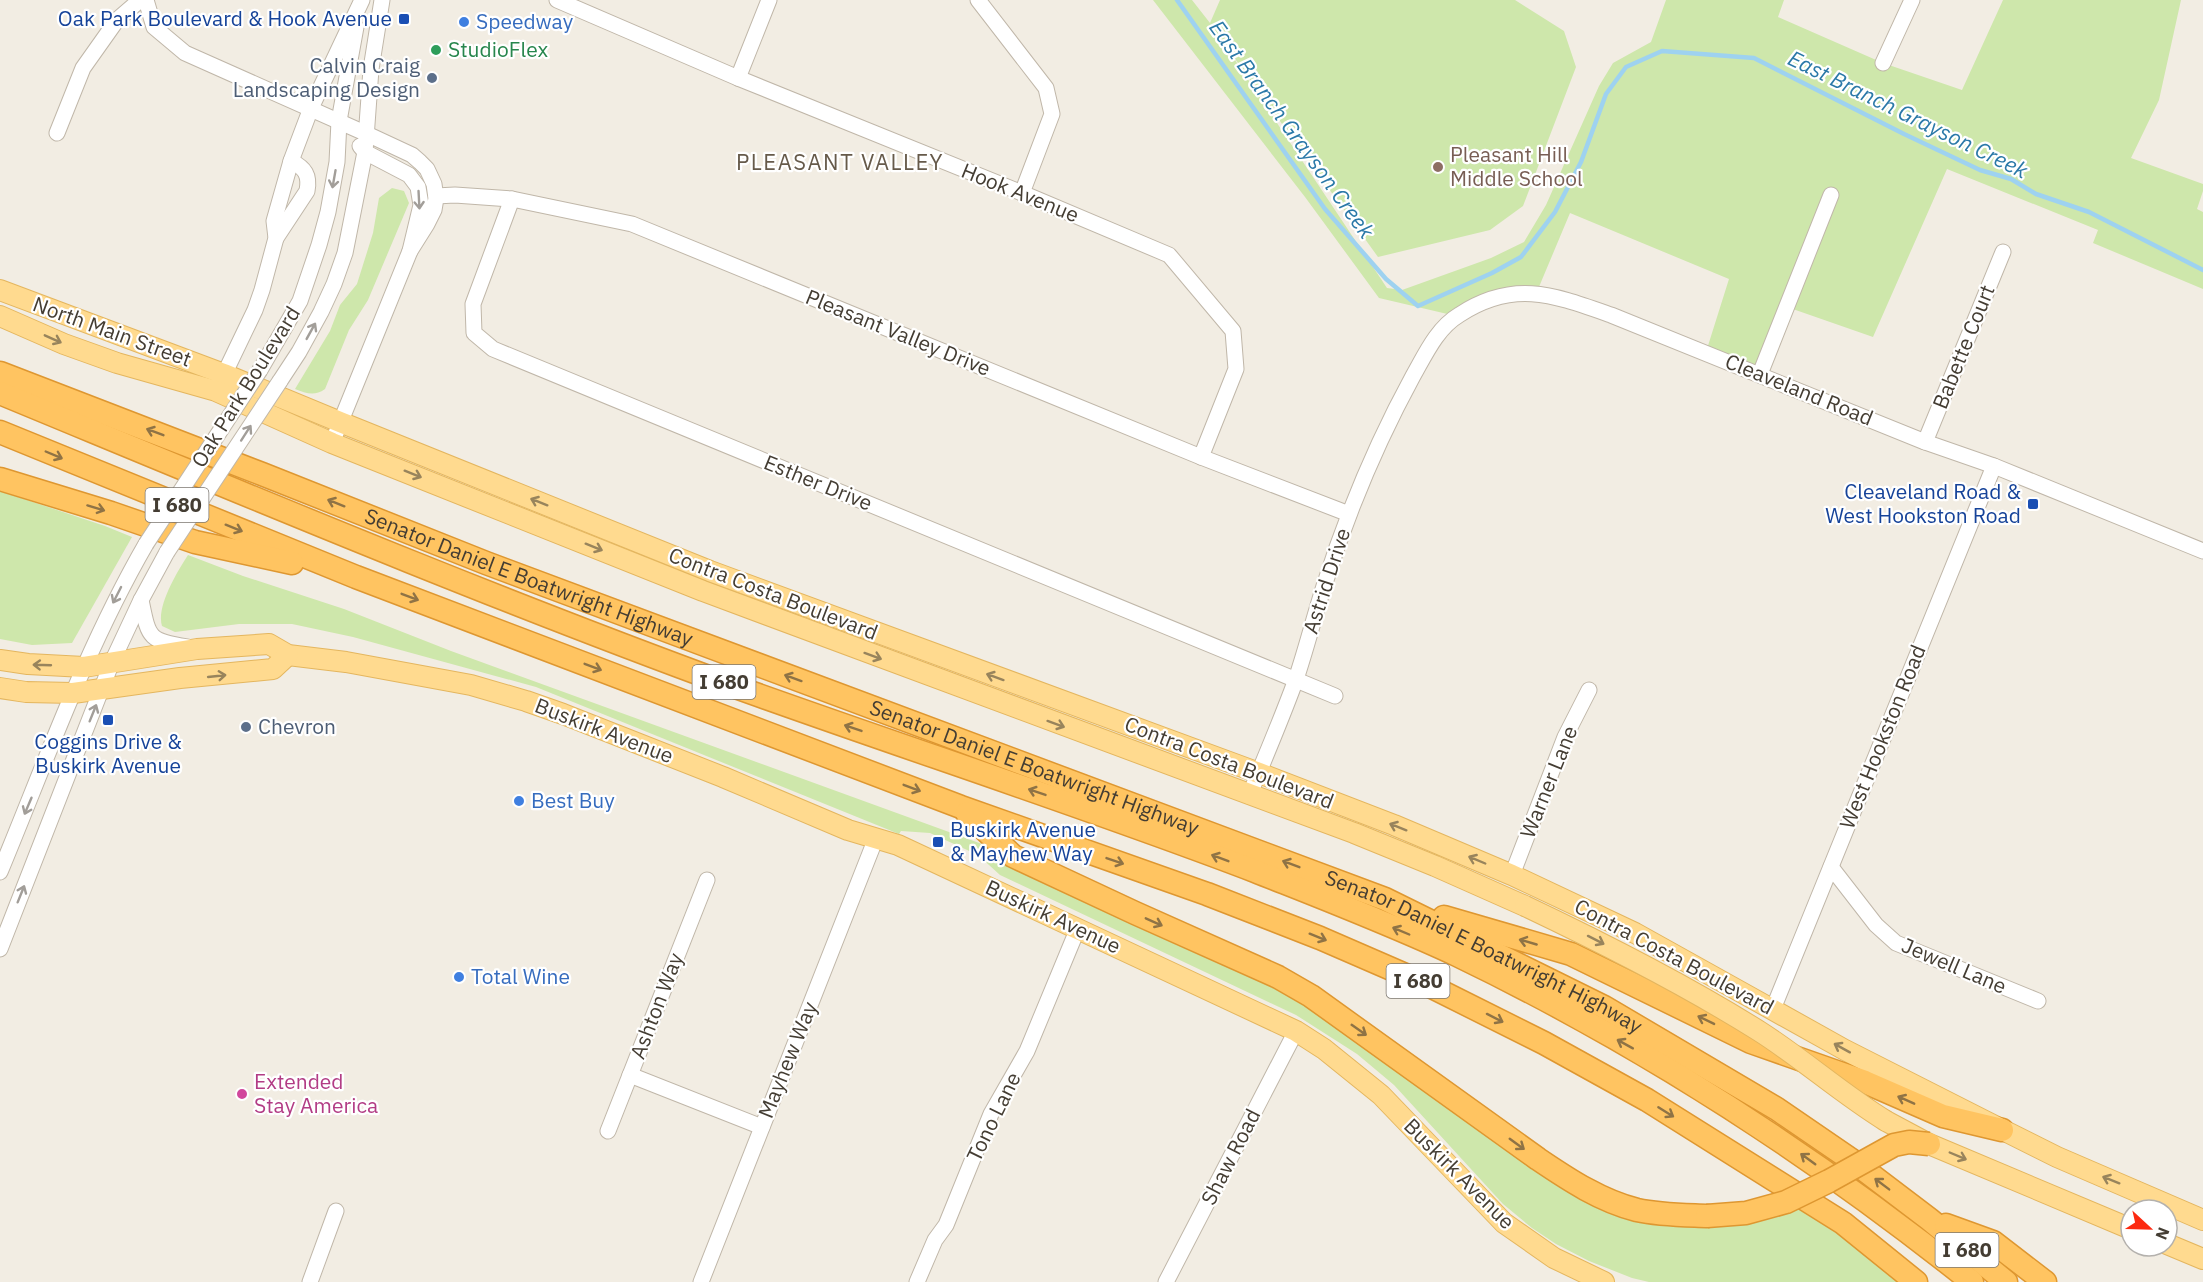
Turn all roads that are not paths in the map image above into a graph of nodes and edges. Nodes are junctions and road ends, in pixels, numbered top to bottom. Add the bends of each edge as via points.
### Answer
1 (140, 0) edge
2 (147, 0) edge
3 (382, 0) edge
4 (557, 0) edge
5 (769, 0) edge
6 (978, 0) edge
7 (1912, 0) edge
8 (361, 2) edge
9 (1883, 63) dead end
10 (738, 78) junction
11 (311, 108) junction
12 (339, 121) junction
13 (57, 133) dead end
14 (367, 134) junction
15 (365, 152) junction
16 (291, 161) junction
17 (1022, 193) junction
18 (1831, 195) dead end
19 (436, 196) junction
20 (512, 199) junction
21 (276, 237) junction
22 (410, 251) junction
23 (2003, 252) dead end
24 (0, 290) edge
25 (0, 316) edge
26 (1416, 372) joint
27 (0, 373) edge
28 (224, 374) junction
29 (1760, 374) junction
30 (216, 392) junction
31 (0, 393) edge
32 (340, 422) junction
33 (0, 432) edge
34 (332, 442) junction
35 (1925, 442) junction
36 (1201, 457) junction
37 (1994, 466) junction
38 (0, 479) edge
39 (1348, 514) junction
40 (2203, 551) edge
41 (356, 577) junction
42 (141, 600) junction
43 (197, 649) junction
44 (288, 655) junction
45 (0, 660) edge
46 (112, 662) junction
47 (84, 667) junction
48 (1295, 680) junction
49 (0, 688) edge
50 (102, 689) junction
51 (1589, 690) dead end
52 (73, 693) junction
53 (1335, 696) dead end
54 (1258, 773) junction
55 (1249, 796) junction
56 (961, 807) junction
57 (876, 838) junction
58 (1831, 867) junction
59 (0, 872) edge
60 (1512, 875) junction
61 (707, 880) dead end
62 (1385, 899) junction
63 (1078, 928) junction
64 (0, 949) edge
65 (2038, 1001) dead end
66 (1773, 1009) junction
67 (1296, 1031) junction
68 (630, 1075) junction
69 (762, 1127) junction
70 (2002, 1130) junction
71 (608, 1131) dead end
72 (1929, 1144) junction
73 (336, 1211) dead end
74 (1929, 1219) junction
75 (2203, 1220) edge
76 (1843, 1223) junction
77 (2119, 1223) edge
78 (2179, 1249) edge
79 (2196, 1256) edge
80 (310, 1282) edge
81 (700, 1282) edge
82 (917, 1282) edge
83 (1166, 1282) edge
84 (1604, 1282) edge
85 (1898, 1282) edge
86 (1916, 1282) edge
87 (1972, 1282) edge
88 (2006, 1282) edge
89 (2045, 1282) edge

1 - 13 street via 117,20 84,68
2 - 11 street via 154,27 185,53
3 - 14 street, Oak Park Boulevard via 371,69
4 - 10 street, Hook Avenue
5 - 10 street
6 - 17 street via 1046,88 1052,114
7 - 9 street
8 - 11 street, Oak Park Boulevard
8 - 12 street, Oak Park Boulevard
10 - 17 street, Hook Avenue
11 - 12 street
11 - 16 street, Oak Park Boulevard
12 - 14 street
12 - 15 street
12 -> 47 street, Oak Park Boulevard, bridge via 328,212 300,301 260,370 146,544
14 - 15 street, Oak Park Boulevard
14 - 19 street via 420,162 427,169
15 -> 22 street via 409,176 418,187 421,205
42 -> 15 street, Oak Park Boulevard, bridge via 167,552 299,352 334,284 345,253
16 - 21 street, Oak Park Boulevard via 274,220
16 - 21 street, Oak Park Boulevard via 303,167 309,183
17 - 36 street, Hook Avenue via 1169,255 1233,331 1236,369
18 - 29 street
19 - 20 street, Pleasant Valley Drive
19 - 22 street via 434,210
20 - 36 street, Pleasant Valley Drive via 632,224
20 - 48 street, Esther Drive via 473,304 474,333 493,349
21 - 28 street, Oak Park Boulevard via 255,310
22 - 32 street
23 - 35 street, Babette Court
24 - 28 main road, North Main Street
25 -> 30 main road, North Main Street via 117,363
26 - 29 street, Cleaveland Road via 1433,340 1456,316 1479,303 1511,294 1546,294 1611,315
26 - 39 street, Astrid Drive
62 -> 27 highway, Senator Daniel E Boatwright Highway / I 680 via 486,563
28 - 30 street, Oak Park Boulevard
28 - 32 main road, Contra Costa Boulevard
29 - 35 street, Cleaveland Road
30 - 34 main road, Contra Costa Boulevard
87 -> 31 highway, I 680 via 1786,1143 1694,1083 1565,1010 1455,955 1328,899 1188,846 729,684 496,595
32 - 34 street
54 -> 32 main road, Contra Costa Boulevard via 731,579
33 -> 41 highway, I 680
34 -> 55 main road, Contra Costa Boulevard via 703,591
35 - 37 street, Cleaveland Road
36 - 39 street, Pleasant Valley Drive
37 - 40 street, Cleaveland Road
37 - 58 street, West Hookston Road
38 -> 41 highway via 195,542
39 - 48 street, Astrid Drive
41 -> 56 highway, I 680
42 - 43 street via 151,637
42 - 46 street, Oak Park Boulevard
43 - 44 main road, Buskirk Avenue via 269,644
43 - 46 main road, Buskirk Avenue
50 -> 44 main road via 273,669
44 - 57 main road, Buskirk Avenue via 412,673 526,700
47 -> 45 main road, Buskirk Avenue
46 - 47 main road, Buskirk Avenue
46 - 50 street, Oak Park Boulevard
47 - 52 street, Oak Park Boulevard
48 - 53 street, Esther Drive
48 - 54 street, Astrid Drive
49 - 52 main road
50 - 52 main road
64 -> 50 street, Oak Park Boulevard
51 - 60 street, Warner Lane via 1565,737
52 -> 59 street, Oak Park Boulevard
54 - 55 street, Astrid Drive
60 -> 54 main road, Contra Costa Boulevard
55 -> 72 main road, Contra Costa Boulevard, bridge via 1364,837 1525,906 1650,968 1762,1033 1853,1101
56 -> 72 highway, bridge via 1013,856 1278,977 1311,996 1539,1159 1605,1199 1637,1210 1666,1214 1746,1213 1786,1202 1894,1145
56 -> 76 highway, I 680 via 1207,894 1426,984 1647,1100
57 - 63 main road, Buskirk Avenue
57 - 69 street, Mayhew Way
58 - 65 street, Jewell Lane via 1876,925 1896,943
58 - 66 street, West Hookston Road
60 - 66 main road, Contra Costa Boulevard via 1635,933
61 - 68 street, Ashton Way
70 -> 62 highway via 1943,1116 1865,1082 1751,1042 1571,954
74 -> 62 highway, Senator Daniel E Boatwright Highway / I 680 via 1777,1109 1604,1007
63 - 67 main road, Buskirk Avenue
63 - 82 street, Tono Lane via 1027,1051 991,1114 946,1225 935,1240
70 -> 66 main road, Contra Costa Boulevard
67 - 83 street, Shaw Road
67 - 84 main road, Buskirk Avenue via 1381,1095 1504,1224 1554,1258
68 - 69 street
68 - 71 street, Ashton Way
69 - 81 street, Mayhew Way
75 -> 70 main road, Contra Costa Boulevard
72 -> 77 main road, Contra Costa Boulevard
73 - 80 street
74 - 88 highway, Senator Daniel E Boatwright Highway / I 680
74 - 89 highway via 1993,1242
76 - 85 highway
76 - 86 highway, I 680
78 - 79 main road

